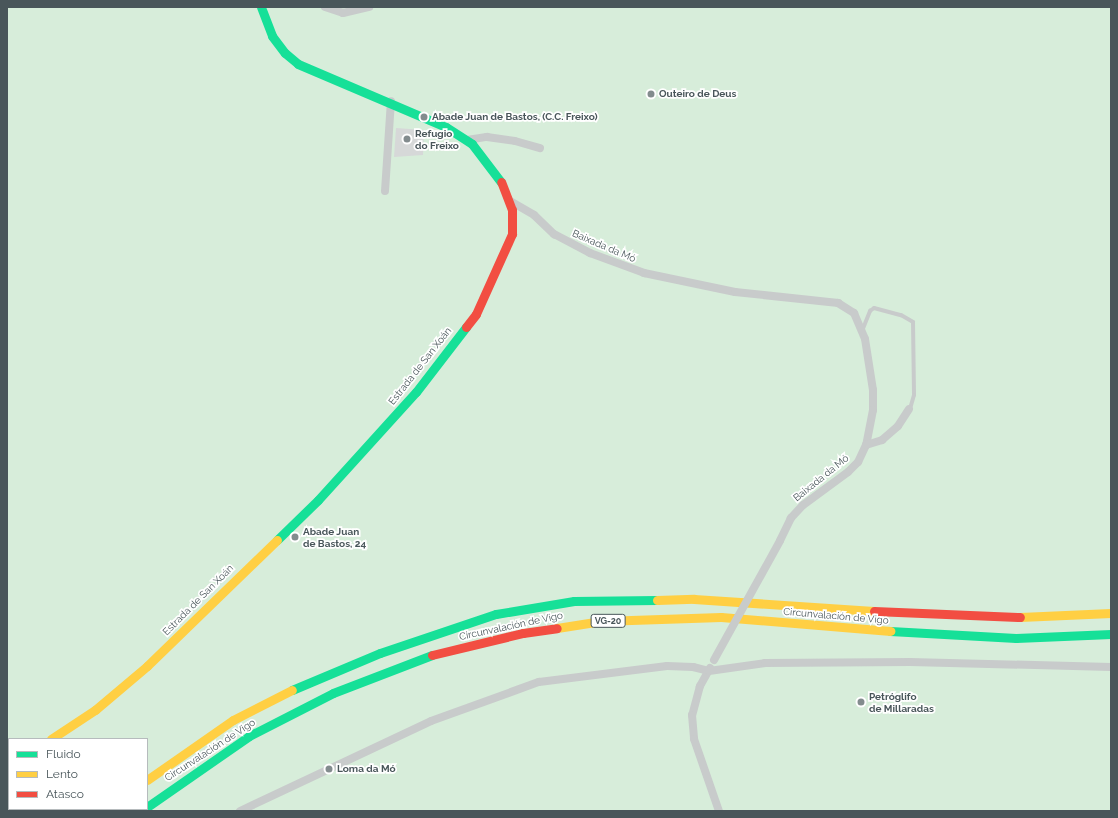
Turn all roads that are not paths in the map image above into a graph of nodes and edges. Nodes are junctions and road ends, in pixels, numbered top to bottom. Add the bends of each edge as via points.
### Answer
1 (261, 7) edge
2 (325, 7) edge
3 (369, 7) edge
4 (391, 101) junction
5 (467, 140) junction
6 (540, 148) dead end
7 (385, 191) dead end
8 (510, 201) junction
9 (862, 331) junction
10 (910, 410) joint
11 (866, 445) junction
12 (1111, 612) edge
13 (1111, 634) edge
14 (1111, 667) edge
15 (709, 671) junction
16 (53, 738) edge
17 (148, 779) edge
18 (148, 806) edge
19 (240, 811) edge
20 (719, 811) edge

1 - 4 main road, Estrada de San Xoán via 272,36 285,53 298,64
2 - 3 street via 342,13
4 - 5 main road, Estrada de San Xoán
4 - 7 street
5 - 6 street via 487,137 515,140
5 - 8 main road, Estrada de San Xoán via 488,162
8 - 9 street, Baixada da Mó via 534,215 554,234 615,263 692,284 838,303 854,313
8 - 16 main road, Estrada de San Xoán via 512,234 476,314 416,392 318,500 147,666 95,710
9 - 10 lane via 870,311 874,308 901,315 914,322 914,395
9 - 11 street, Baixada da Mó via 873,390 873,410
10 - 11 street via 898,426 882,440
11 - 15 street, Baixada da Mó, bridge via 858,462 848,472 802,505 791,518
12 - 17 main road, Circunvalación de Vigo / VG-20 via 1041,617 932,615 694,598 574,602 496,614 380,653 305,683 233,720
13 - 18 main road, Circunvalación de Vigo / VG-20 via 1023,638 968,637 721,617 601,621 530,631 433,655 333,693 230,747
14 - 15 street via 910,662 765,663
15 - 19 street via 693,667 667,666 539,682 432,721
15 - 20 street, Baixada da Mó via 700,686 693,721 694,739

